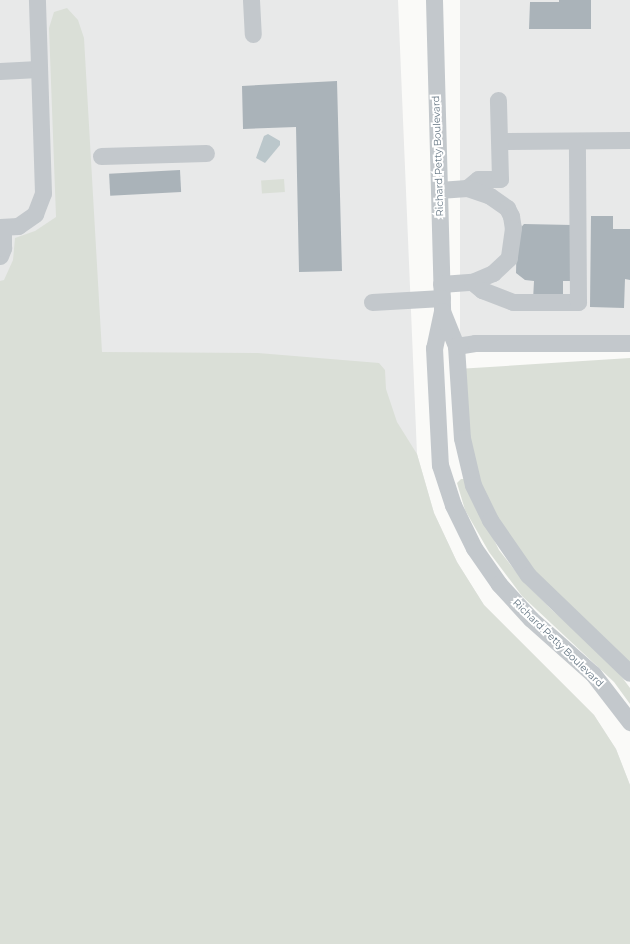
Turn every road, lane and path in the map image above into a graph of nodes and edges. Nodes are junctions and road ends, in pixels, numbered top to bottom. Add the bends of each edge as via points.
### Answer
1 (37, 0) edge
2 (251, 0) edge
3 (434, 0) edge
4 (253, 34) dead end
5 (38, 69) junction
6 (0, 70) edge
7 (498, 100) dead end
8 (630, 140) edge
9 (500, 141) junction
10 (577, 141) junction
11 (206, 153) dead end
12 (101, 156) dead end
13 (467, 188) junction
14 (439, 190) junction
15 (1, 227) edge
16 (0, 256) edge
17 (472, 282) junction
18 (442, 298) junction
19 (372, 302) dead end
20 (630, 343) edge
21 (456, 346) junction
22 (630, 673) edge
23 (630, 722) edge

1 - 5 street
2 - 4 street
3 - 14 street, Richard Petty Boulevard
5 - 6 street
5 - 15 street via 43,193 35,214 18,226
7 - 9 street
8 - 10 street
9 - 10 street
9 - 13 street via 500,179 478,179
10 - 17 street via 578,302 512,302 482,290
11 - 12 street
13 - 14 street
13 - 17 street via 490,196 507,208 513,228 512,248 503,266
14 - 18 street, Richard Petty Boulevard
15 - 16 street via 4,248
17 - 18 street
18 - 19 street
18 - 21 street, Richard Petty Boulevard
18 - 23 street, Richard Petty Boulevard via 434,348 440,458 453,505 474,548 499,584 531,619 593,674
20 - 21 street via 475,343
21 - 22 street, Richard Petty Boulevard via 462,438 473,485 490,520 528,575

